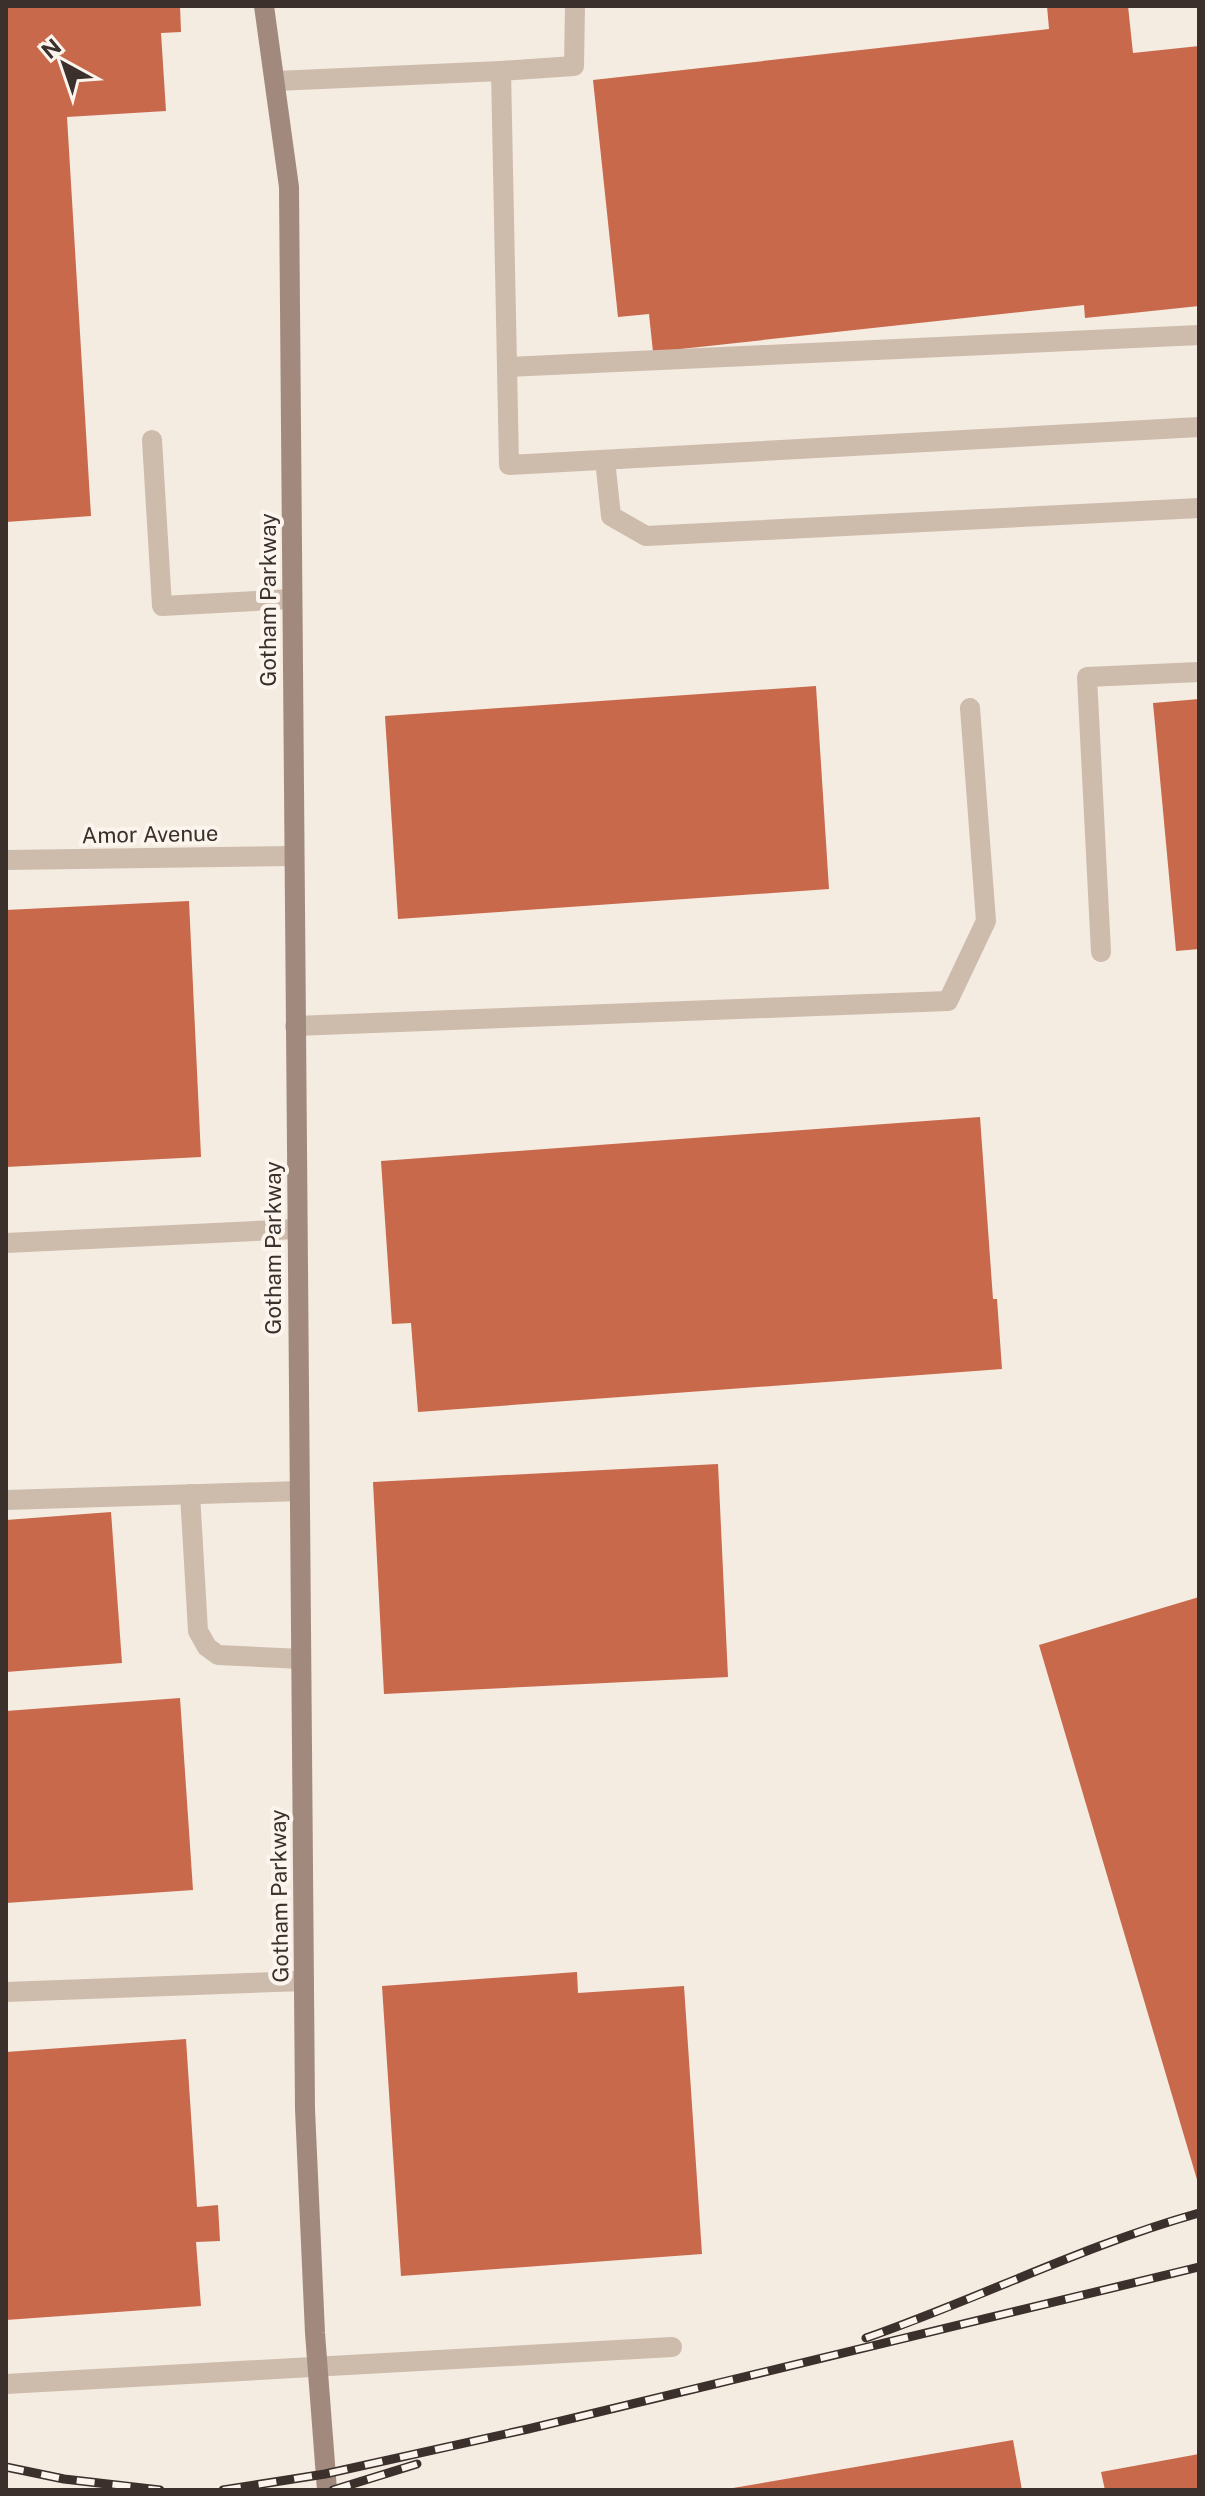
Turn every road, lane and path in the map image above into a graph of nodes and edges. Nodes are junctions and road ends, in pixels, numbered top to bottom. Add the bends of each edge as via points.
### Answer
1 (264, 6) edge
2 (575, 6) edge
3 (501, 71) junction
4 (276, 81) junction
5 (1199, 335) edge
6 (507, 367) junction
7 (1199, 427) edge
8 (152, 440) dead end
9 (605, 460) junction
10 (1199, 508) edge
11 (292, 599) junction
12 (1199, 672) edge
13 (970, 708) dead end
14 (294, 856) junction
15 (6, 860) edge
16 (1101, 952) dead end
17 (295, 1026) junction
18 (297, 1229) junction
19 (6, 1243) edge
20 (299, 1491) junction
21 (190, 1494) junction
22 (6, 1500) edge
23 (301, 1659) junction
24 (304, 1981) junction
25 (6, 1992) edge
26 (672, 2347) dead end
27 (318, 2367) junction
28 (6, 2384) edge
29 (327, 2490) edge

1 - 4 street, Gotham Parkway
2 - 3 street via 574,66
3 - 4 street
3 - 6 street
4 - 11 street, Gotham Parkway via 289,187
5 - 6 street
6 - 9 street via 509,465
7 - 9 street
8 - 11 street via 162,606
9 - 10 street via 611,516 646,536
11 - 14 street, Gotham Parkway
12 - 16 street via 1087,677
13 - 17 street via 986,921 948,1001
14 - 15 street, Amor Avenue
14 - 17 street, Gotham Parkway
17 - 18 street, Gotham Parkway
18 - 19 street
18 - 20 street, Gotham Parkway
20 - 21 street
20 - 23 street, Gotham Parkway
21 - 22 street
21 - 23 street via 198,1631 207,1647 218,1655
23 - 24 street, Gotham Parkway
24 - 25 street
24 - 27 street, Gotham Parkway
26 - 27 street
27 - 28 street
27 - 29 street, Gotham Parkway

